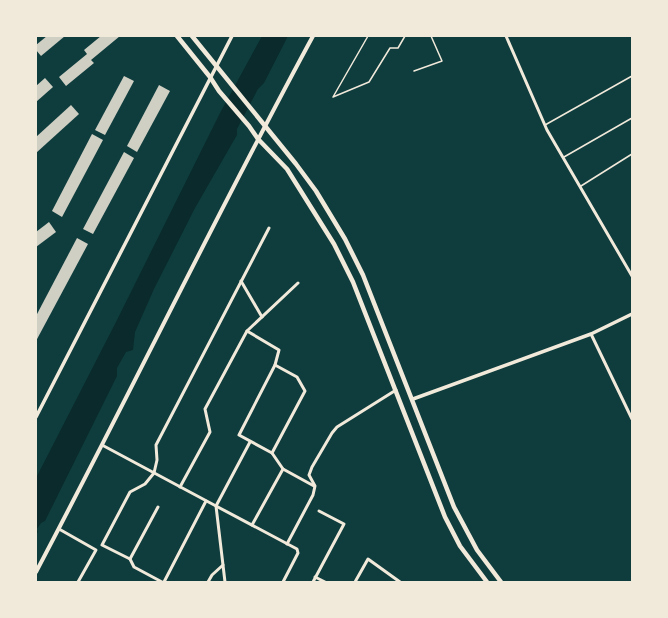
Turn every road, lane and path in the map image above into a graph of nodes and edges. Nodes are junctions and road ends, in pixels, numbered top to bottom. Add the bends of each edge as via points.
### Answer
1 (177, 36) edge
2 (192, 36) edge
3 (232, 36) edge
4 (313, 36) edge
5 (368, 36) edge
6 (405, 36) edge
7 (431, 36) edge
8 (506, 36) edge
9 (216, 66) junction
10 (414, 71) dead end
11 (632, 76) edge
12 (210, 77) junction
13 (632, 118) edge
14 (264, 126) junction
15 (545, 126) junction
16 (258, 139) junction
17 (632, 154) edge
18 (563, 158) junction
19 (580, 186) junction
20 (269, 228) dead end
21 (632, 276) edge
22 (241, 281) junction
23 (298, 283) dead end
24 (632, 314) edge
25 (262, 317) junction
26 (247, 331) junction
27 (591, 334) junction
28 (275, 365) junction
29 (396, 390) junction
30 (413, 399) junction
31 (36, 416) edge
32 (632, 419) edge
33 (250, 442) junction
34 (102, 445) junction
35 (272, 453) junction
36 (283, 469) junction
37 (154, 473) junction
38 (315, 486) junction
39 (180, 487) junction
40 (206, 501) junction
41 (216, 506) junction
42 (158, 507) dead end
43 (319, 511) dead end
44 (252, 525) junction
45 (59, 529) junction
46 (287, 544) junction
47 (130, 559) junction
48 (223, 565) junction
49 (36, 572) edge
50 (316, 577) junction
51 (78, 582) edge
52 (163, 582) edge
53 (208, 582) edge
54 (225, 582) edge
55 (283, 582) edge
56 (313, 582) edge
57 (325, 582) edge
58 (355, 582) edge
59 (400, 582) edge
60 (487, 582) edge
61 (501, 582) edge

1 - 12 main road
2 - 9 main road
3 - 9 street
4 - 14 main road
5 - 6 lane via 333,97 369,82 390,48 398,48
7 - 10 lane via 442,61
8 - 15 street
9 - 12 street
9 - 14 main road
11 - 15 lane
12 - 16 main road
12 - 31 street
13 - 18 lane
14 - 16 main road
14 - 30 main road via 316,191 345,239 363,275
15 - 18 street
16 - 29 main road via 286,169 334,244 353,282
16 - 34 main road
17 - 19 lane
18 - 19 street
19 - 21 street
20 - 22 street
22 - 25 street
22 - 37 street via 156,445 157,460
23 - 25 street
24 - 27 street
25 - 26 street
26 - 28 street via 279,350
26 - 39 street via 205,409 210,432
27 - 30 street
27 - 32 street
28 - 33 street via 239,435
28 - 35 street via 297,377 305,390
29 - 38 street via 342,423 332,433 309,475
29 - 60 main road via 445,517 460,546
30 - 61 main road via 454,506 477,550
33 - 35 street
33 - 41 street
34 - 37 street
34 - 45 main road
35 - 36 street
36 - 38 street
36 - 44 street
37 - 39 street
37 - 47 street via 145,484 130,492 102,545
38 - 46 street via 313,495
39 - 40 street
40 - 41 street
40 - 52 street
41 - 44 street
41 - 48 street
42 - 47 street
43 - 50 street via 344,524
44 - 46 street
45 - 49 main road
45 - 51 street via 96,550
46 - 55 street via 297,549 298,554
47 - 52 street via 134,568
48 - 53 street
48 - 54 street
50 - 56 street
50 - 57 street
58 - 59 street via 368,558

